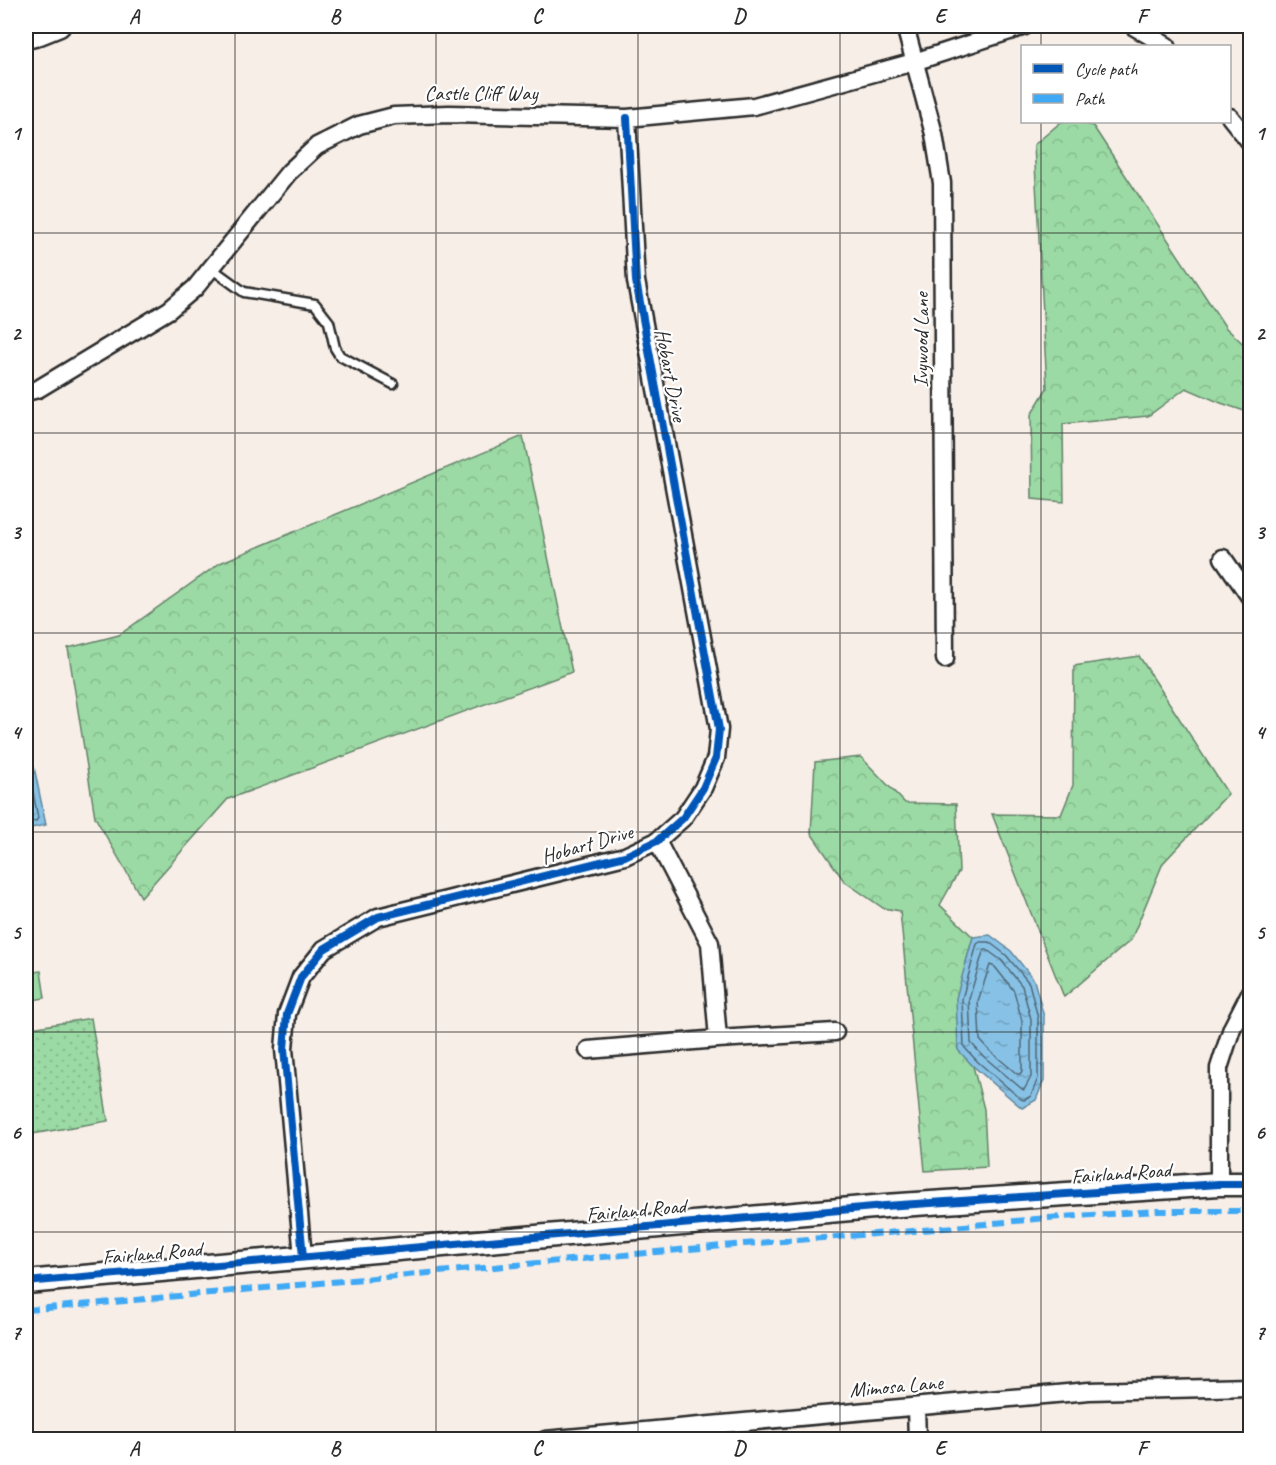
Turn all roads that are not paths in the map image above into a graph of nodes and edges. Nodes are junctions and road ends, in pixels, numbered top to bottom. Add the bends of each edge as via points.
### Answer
1 (62, 26) edge
2 (905, 26) edge
3 (1025, 26) edge
4 (1133, 26) edge
5 (26, 40) edge
6 (1165, 45) edge
7 (914, 62) junction
8 (627, 118) junction
9 (1231, 118) edge
10 (1251, 141) edge
11 (211, 268) junction
12 (393, 384) dead end
13 (26, 392) edge
14 (1223, 558) dead end
15 (1251, 597) edge
16 (945, 659) dead end
17 (657, 841) junction
18 (1251, 993) edge
19 (835, 1032) dead end
20 (718, 1039) junction
21 (588, 1050) dead end
22 (1219, 1184) junction
23 (1251, 1184) edge
24 (303, 1257) junction
25 (26, 1282) edge
26 (1251, 1387) edge
27 (916, 1407) junction
28 (545, 1440) edge
29 (917, 1440) edge

1 - 5 street
2 - 7 street, Ivywood Lane
3 - 7 street, Castle Cliff Way
4 - 6 street
7 - 8 street, Castle Cliff Way via 754,106
7 - 16 street, Ivywood Lane via 934,134 942,183
8 - 11 street, Castle Cliff Way via 449,114 394,116 358,125 317,146 289,172
8 - 17 street, Hobart Drive via 636,282 719,729 716,758 703,788 683,818
9 - 10 street
11 - 12 lane via 244,291 315,304 329,322 340,356
11 - 13 street, Castle Cliff Way via 169,310 38,389
14 - 15 street
17 - 20 street via 710,943
17 - 24 street, Hobart Drive via 625,856 378,917 324,949 302,977 287,1014 284,1049
18 - 22 street via 1232,1028 1219,1068
19 - 20 street
20 - 21 street
22 - 23 main road, Fairland Road
22 - 24 main road, Fairland Road via 885,1206
24 - 25 main road, Fairland Road
26 - 27 street, Mimosa Lane via 1089,1391
27 - 28 street, Mimosa Lane
27 - 29 street

